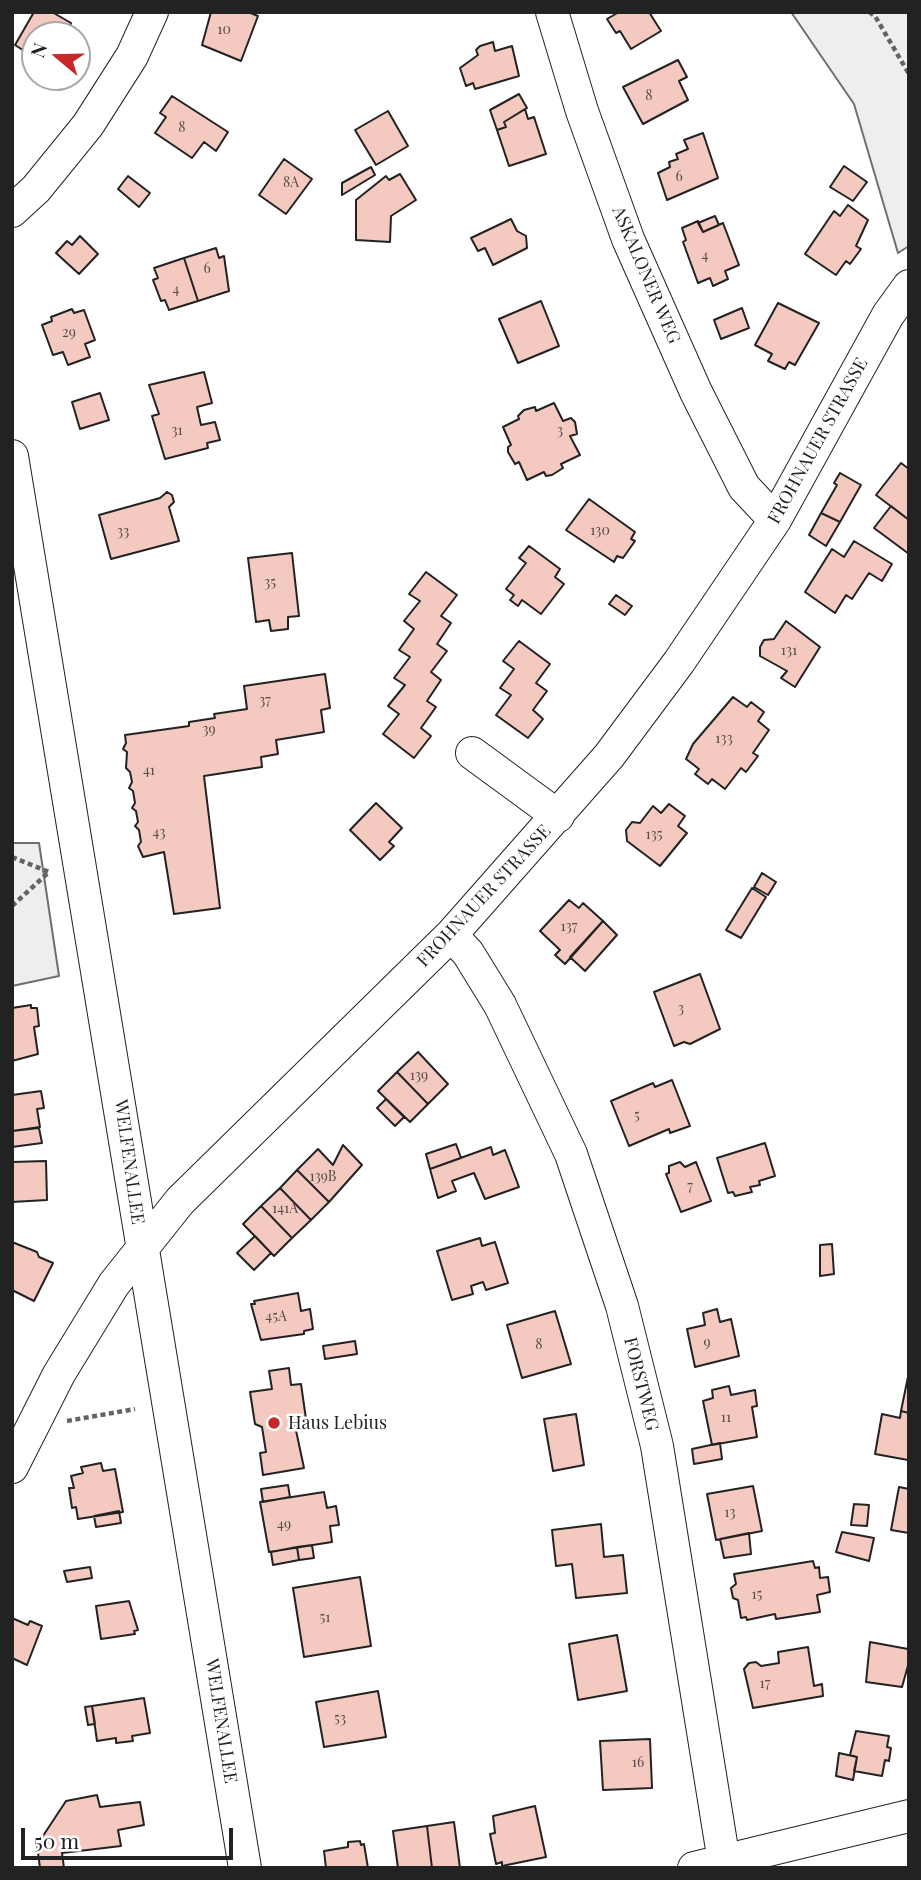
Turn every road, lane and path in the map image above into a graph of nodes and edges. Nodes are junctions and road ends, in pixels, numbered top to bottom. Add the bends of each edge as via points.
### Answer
1 (152, 12) edge
2 (552, 12) edge
3 (869, 12) edge
4 (909, 74) edge
5 (12, 211) edge
6 (909, 286) edge
7 (898, 324) edge
8 (12, 456) edge
9 (775, 520) junction
10 (471, 753) dead end
11 (558, 816) junction
12 (12, 857) edge
13 (12, 906) edge
14 (451, 935) junction
15 (142, 1246) junction
16 (135, 1409) dead end
17 (59, 1422) dead end
18 (12, 1467) edge
19 (909, 1816) edge
20 (725, 1864) edge
21 (245, 1868) edge
22 (694, 1868) edge

1 - 5 street via 132,56 88,125
2 - 9 street, ASKALONER WEG via 628,239 744,487
3 - 4 path
6 - 7 street, FROHNAUER STRASSE
7 - 9 street, FROHNAUER STRASSE
8 - 15 street, WELFENALLEE
9 - 11 street, FROHNAUER STRASSE via 679,662
10 - 11 street
11 - 14 street, FROHNAUER STRASSE
12 - 13 path via 49,872
14 - 15 street, FROHNAUER STRASSE via 202,1178
14 - 20 street, FORSTWEG via 468,953 500,1005 559,1129 622,1306 657,1446
15 - 18 street, FROHNAUER STRASSE via 59,1374
15 - 21 street, WELFENALLEE
16 - 17 path
19 - 20 street
20 - 22 street

